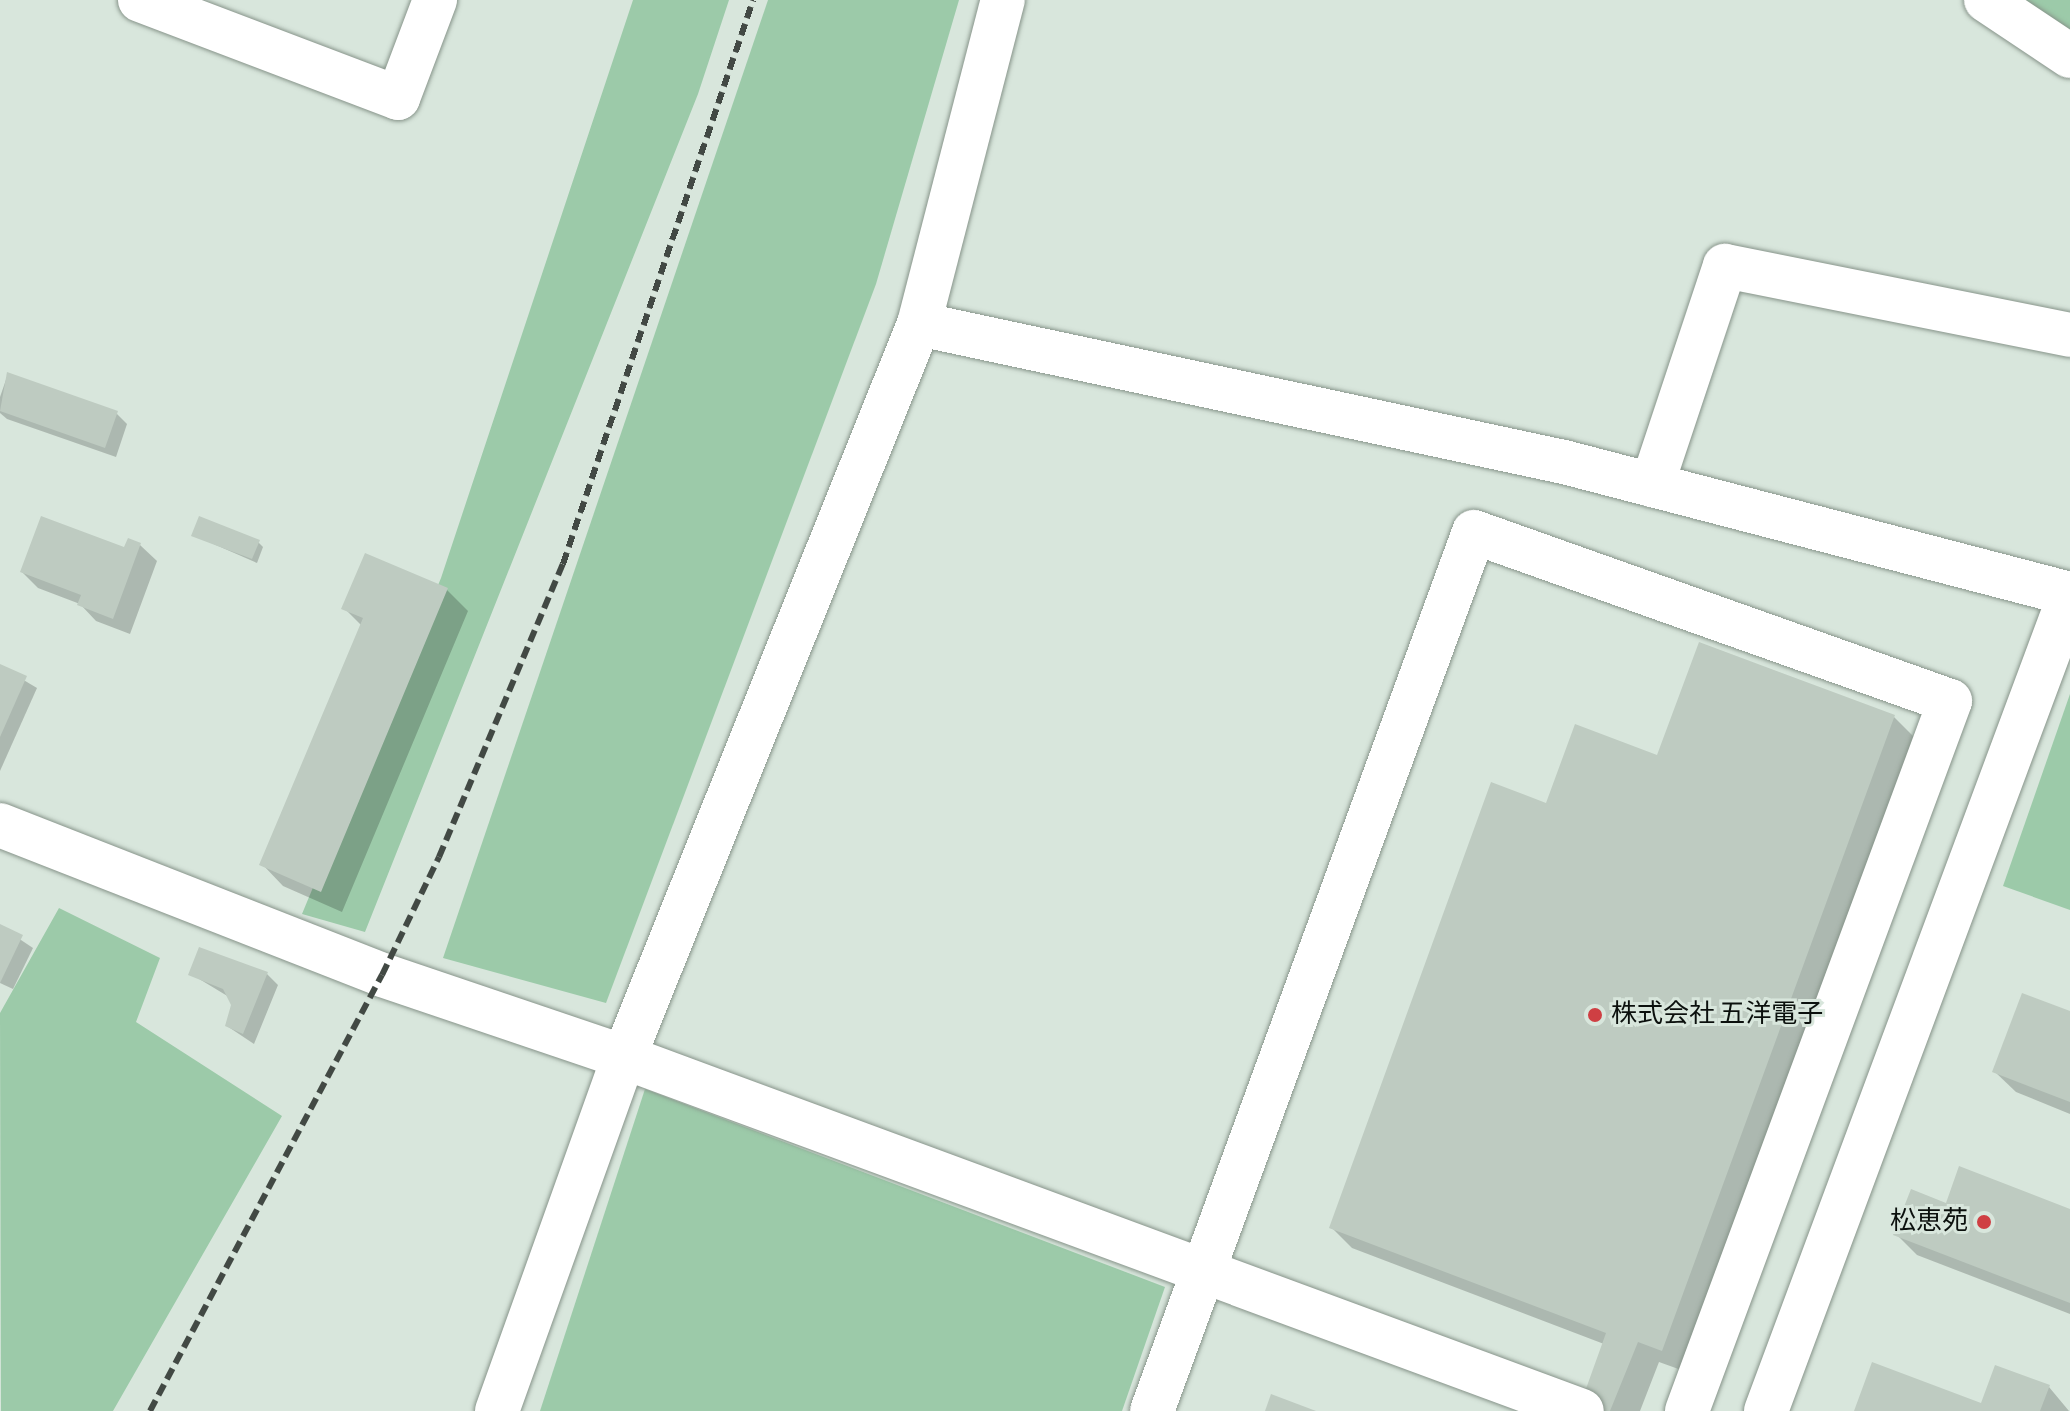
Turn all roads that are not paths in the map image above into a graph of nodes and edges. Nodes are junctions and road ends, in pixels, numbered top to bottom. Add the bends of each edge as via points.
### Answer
1 (140, 0) edge
2 (435, 0) edge
3 (1003, 0) edge
4 (1986, 0) edge
5 (2070, 56) edge
6 (919, 324) junction
7 (2070, 335) edge
8 (1652, 485) junction
9 (2070, 594) edge
10 (0, 825) edge
11 (624, 1057) junction
12 (1203, 1271) junction
13 (497, 1411) edge
14 (1152, 1411) edge
15 (1582, 1411) edge
16 (1687, 1411) edge
17 (1766, 1411) edge

1 - 2 street via 398,98
3 - 6 street
4 - 5 street
6 - 8 street
6 - 11 street
7 - 8 street via 1725,266
8 - 9 street
9 - 17 street
10 - 11 street via 382,975
11 - 12 street
11 - 13 street
12 - 14 street
12 - 15 street
12 - 16 street via 1474,532 1950,701

